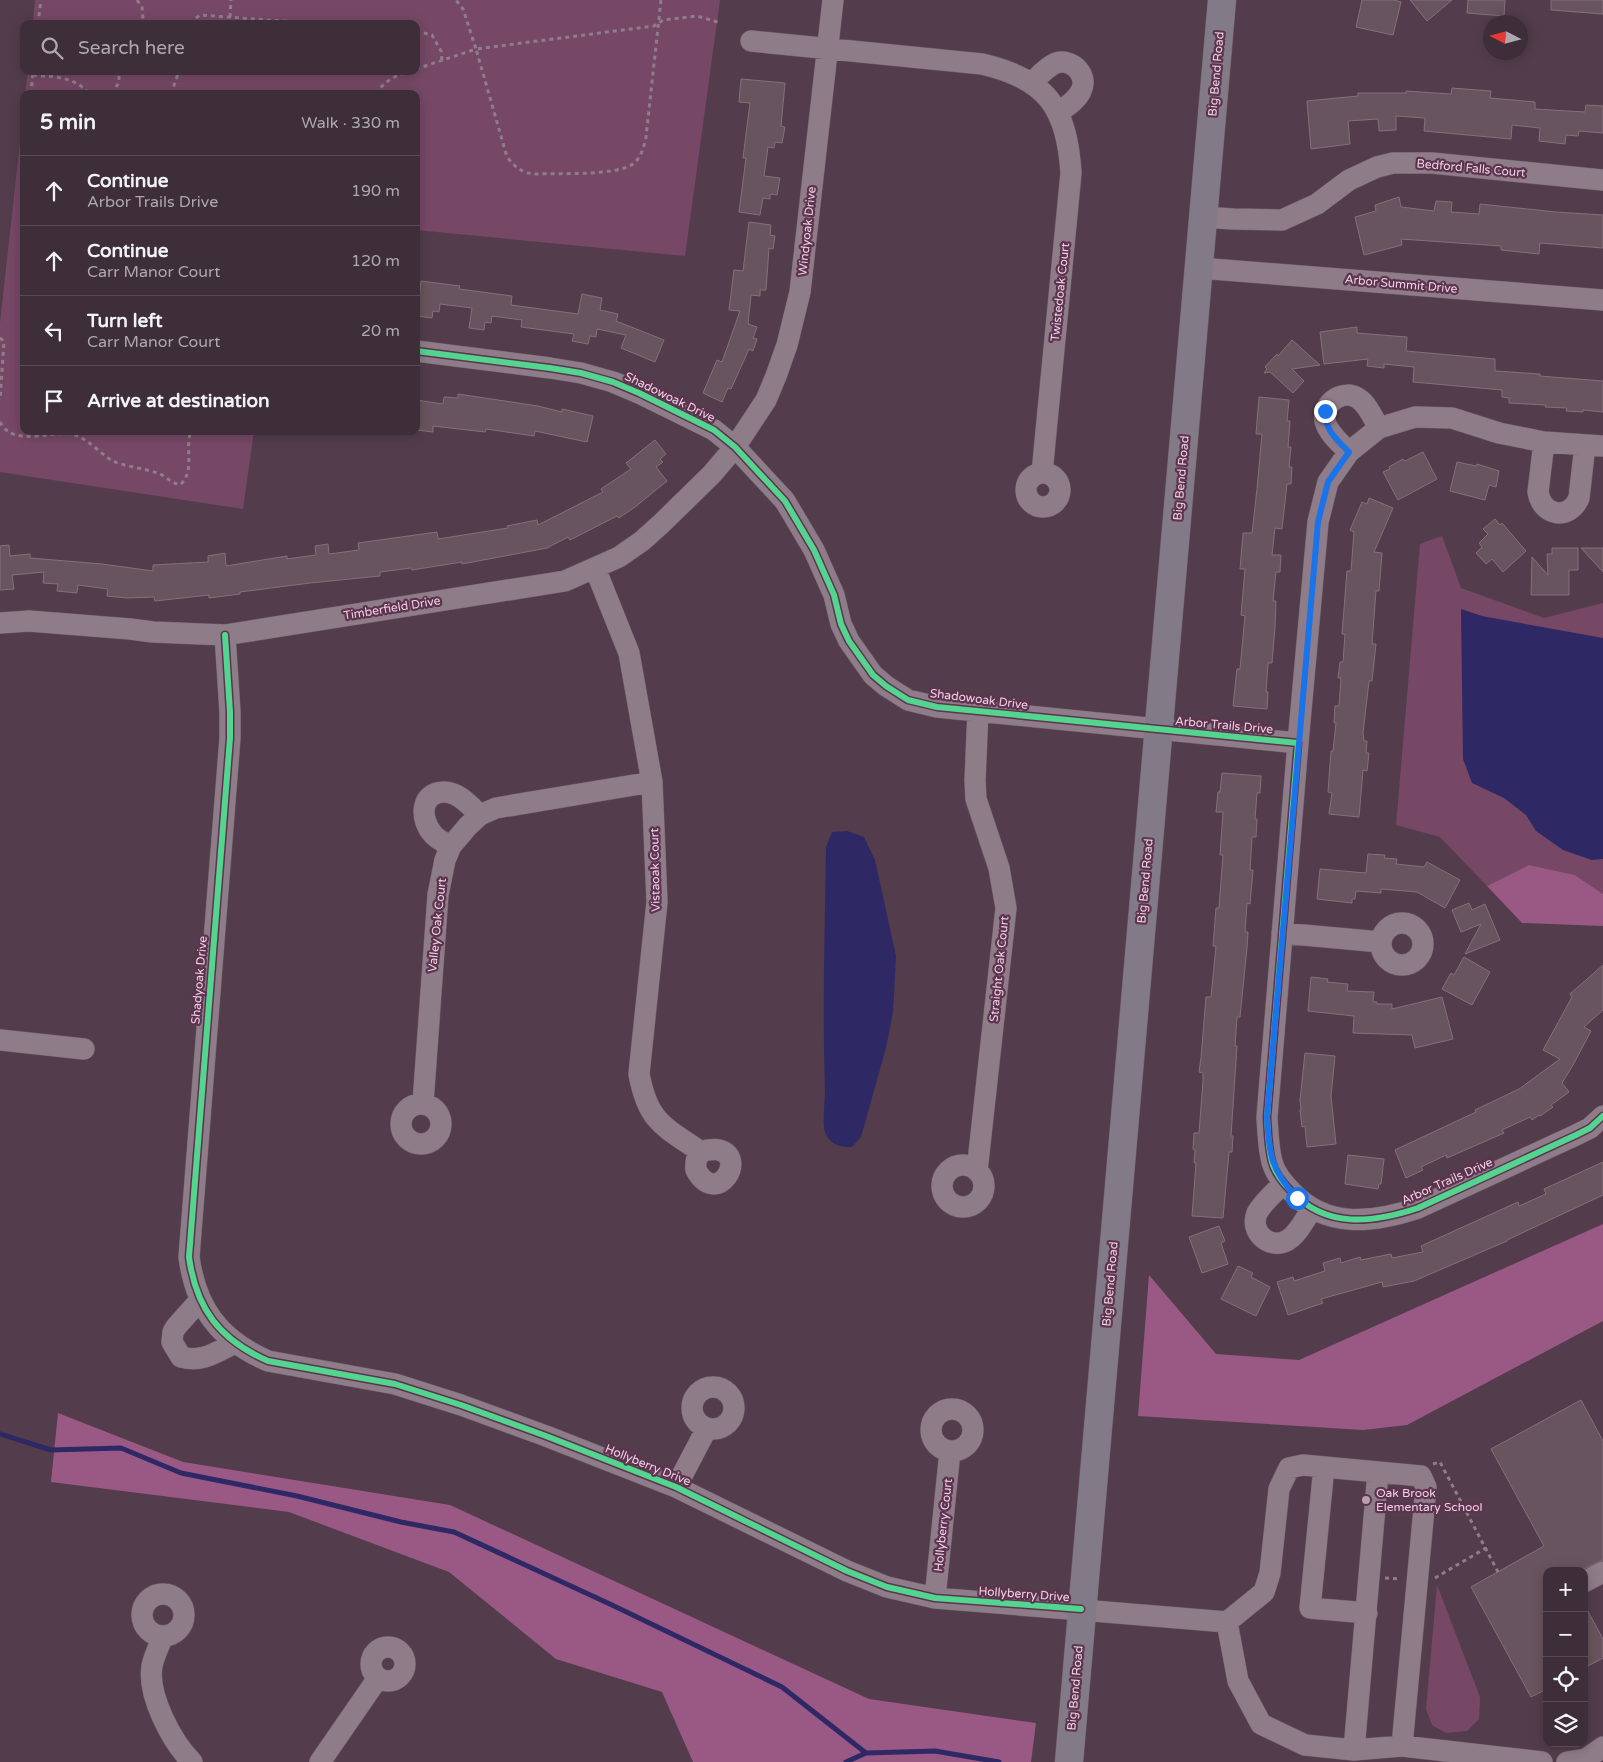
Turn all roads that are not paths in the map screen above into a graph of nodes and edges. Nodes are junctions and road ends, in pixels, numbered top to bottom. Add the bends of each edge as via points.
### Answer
1 (833, 0) edge
2 (1222, 0) edge
3 (751, 41) dead end
4 (828, 49) junction
5 (1032, 83) junction
6 (1058, 113) junction
7 (1603, 180) edge
8 (1203, 217) junction
9 (1199, 268) junction
10 (1603, 300) edge
11 (420, 352) edge
12 (1380, 428) junction
13 (1544, 442) junction
14 (1594, 446) edge
15 (735, 447) junction
16 (1349, 452) junction
17 (1042, 473) dead end
18 (595, 568) junction
19 (0, 623) edge
20 (225, 635) junction
21 (978, 710) junction
22 (1159, 730) junction
23 (1298, 743) junction
24 (652, 782) junction
25 (480, 815) junction
26 (452, 846) junction
27 (1282, 933) junction
28 (1380, 942) dead end
29 (0, 1040) edge
30 (84, 1048) dead end
31 (423, 1103) dead end
32 (1603, 1116) edge
33 (701, 1152) dead end
34 (977, 1171) dead end
35 (1284, 1184) junction
36 (1312, 1209) junction
37 (200, 1300) junction
38 (213, 1321) joint
39 (235, 1343) junction
40 (706, 1428) dead end
41 (950, 1451) dead end
42 (1324, 1467) junction
43 (1378, 1472) junction
44 (676, 1487) junction
45 (1603, 1572) edge
46 (1588, 1580) edge
47 (935, 1598) junction
48 (1081, 1609) junction
49 (1367, 1613) junction
50 (1227, 1622) junction
51 (163, 1636) dead end
52 (378, 1678) dead end
53 (1402, 1746) junction
54 (1603, 1747) edge
55 (1354, 1750) junction
56 (1069, 1756) edge
57 (192, 1762) edge
58 (320, 1762) edge
59 (1542, 1762) edge
60 (1567, 1762) edge

1 - 4 street, Windyoak Drive
2 - 8 main road, Big Bend Road
3 - 4 street, Twistedoak Court
4 - 5 street, Twistedoak Court via 982,64
4 - 15 street, Windyoak Drive via 800,292 787,345 766,400
5 - 6 street, Twistedoak Court via 1052,102
5 - 6 street via 1054,64 1060,62 1075,66 1083,79 1082,90
6 - 17 street, Twistedoak Court via 1065,128 1071,173
7 - 8 street, Bedford Falls Court via 1432,163 1393,163 1350,180 1318,204 1282,220
8 - 9 main road, Big Bend Road
9 - 10 street, Arbor Summit Drive
9 - 22 main road, Big Bend Road
11 - 15 street, Shadowoak Drive via 550,368 613,382 714,430
12 - 13 street via 1415,417 1452,418 1499,433
12 - 16 street
12 - 16 street via 1357,398 1342,395 1335,398 1325,411 1325,419 1332,434
13 - 14 street
13 - 14 street via 1539,498 1548,510 1557,513 1576,504
15 - 18 street, Timberfield Drive via 662,523 620,557
15 - 21 street, Shadowoak Drive via 785,501 801,527 834,595 849,641 873,675 908,700 938,707
16 - 23 street via 1328,482 1318,522
18 - 20 street, Timberfield Drive via 565,581
18 - 24 street, Vistaoak Court via 629,653
19 - 20 street, Timberfield Drive via 29,621
20 - 37 street, Shadyoak Drive via 230,738 189,1257
21 - 22 street, Shadowoak Drive
21 - 34 street, Straight Oak Court via 976,799 999,868 1006,908
22 - 23 street, Arbor Trails Drive
22 - 48 main road, Big Bend Road
23 - 27 street, Arbor Trails Drive
24 - 25 street, Valley Oak Court via 496,808
24 - 33 street, Vistaoak Court via 657,902 639,1074 649,1109 663,1127
25 - 26 street, Valley Oak Court
25 - 26 street via 457,796 445,792 429,798 423,808 424,818 432,834
26 - 31 street, Valley Oak Court via 445,860 438,895
27 - 28 street
27 - 35 street, Arbor Trails Drive via 1267,1117 1273,1164
29 - 30 street
32 - 36 street, Arbor Trails Drive via 1576,1135 1399,1215 1355,1220
35 - 36 street, Arbor Trails Drive
35 - 36 street via 1257,1213 1256,1228 1261,1237 1275,1243 1286,1241
37 - 38 street, Shadyoak Drive
37 - 39 street via 173,1332 172,1342 181,1357 195,1360
38 - 39 street, Hollyberry Drive
39 - 44 street, Hollyberry Drive via 268,1361 395,1384 461,1405
40 - 44 street
41 - 47 street, Hollyberry Court
42 - 43 street
42 - 49 street via 1310,1608
42 - 50 street via 1289,1468 1279,1489 1270,1572 1264,1592
43 - 49 street
43 - 53 street via 1421,1476 1426,1487
44 - 47 street, Hollyberry Drive via 847,1571 887,1587
45 - 46 street
47 - 48 street, Hollyberry Drive
48 - 50 street, Hollyberry Drive
48 - 56 main road, Big Bend Road
49 - 55 street
50 - 55 street via 1238,1681 1262,1724 1305,1745
51 - 57 street via 152,1666 154,1689 168,1729
52 - 58 street
53 - 55 street
53 - 59 street
54 - 60 street via 1586,1759

